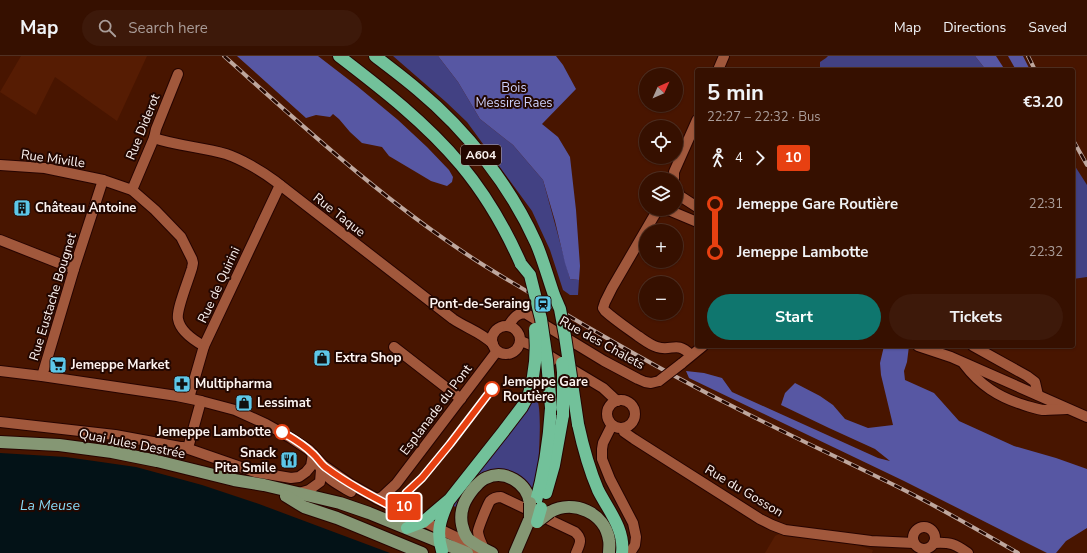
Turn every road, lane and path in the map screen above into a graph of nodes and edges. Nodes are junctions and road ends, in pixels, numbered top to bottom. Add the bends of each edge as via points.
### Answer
1 (339, 56) edge
2 (375, 56) edge
3 (724, 56) edge
4 (719, 68) edge
5 (178, 74) dead end
6 (695, 125) edge
7 (154, 138) junction
8 (0, 165) edge
9 (674, 172) edge
10 (103, 180) junction
11 (280, 186) junction
12 (132, 190) junction
13 (683, 198) edge
14 (695, 206) edge
15 (654, 216) edge
16 (683, 216) edge
17 (695, 221) edge
18 (0, 240) edge
19 (521, 264) junction
20 (74, 269) junction
21 (554, 295) junction
22 (508, 326) junction
23 (521, 341) junction
24 (204, 346) junction
25 (394, 347) dead end
26 (495, 348) junction
27 (701, 348) edge
28 (925, 348) edge
29 (977, 348) edge
30 (692, 355) junction
31 (962, 361) junction
32 (0, 371) edge
33 (42, 376) junction
34 (1038, 395) junction
35 (189, 398) junction
36 (461, 399) junction
37 (200, 401) junction
38 (617, 401) junction
39 (1069, 409) junction
40 (1087, 417) edge
41 (0, 422) edge
42 (612, 425) junction
43 (623, 428) junction
44 (0, 442) edge
45 (188, 448) junction
46 (313, 454) junction
47 (234, 480) junction
48 (325, 481) junction
49 (350, 484) junction
50 (299, 493) junction
51 (286, 496) junction
52 (450, 499) junction
53 (381, 502) junction
54 (539, 507) junction
55 (533, 520) joint
56 (423, 522) junction
57 (407, 528) junction
58 (442, 543) edge
59 (914, 543) junction
60 (934, 543) junction
61 (924, 551) edge
62 (485, 552) edge
63 (422, 553) edge
64 (467, 553) edge
65 (518, 553) edge
66 (576, 553) edge
67 (609, 553) edge
68 (622, 553) edge
69 (630, 553) edge
70 (968, 553) edge

1 - 19 highway, A604 via 399,103 461,165 499,220
2 - 21 highway, A604 via 418,90 450,120 498,177 537,244
3 - 4 street
5 - 7 street, Rue Diderot
6 - 9 street
7 - 11 street, Rue Taque via 228,155 264,173
7 - 12 street, Rue Diderot
8 - 10 street, Rue Miville via 45,168
10 - 12 street, Rue Miville
10 - 20 street, Rue Eustache Bougnet
11 - 24 street, Rue de Quirini
11 - 26 street, Rue Taque via 452,319 482,335
12 - 24 street via 181,237 189,251 193,263 178,318 181,326
13 - 14 street
15 - 30 street via 603,308 656,347 681,347
16 - 17 street
18 - 20 street
19 - 52 highway, bridge via 535,325 534,368 529,394 522,407
19 - 54 highway, A604, bridge via 530,276 541,319 551,408
20 - 33 street, Rue Eustache Bougnet
21 - 54 highway, A604, bridge via 553,305 563,372 563,415 554,465
21 - 68 highway, bridge via 560,309 586,460 619,530
22 - 23 street via 519,333
22 - 26 street, Esplanade du Pont via 501,327 495,332 492,339
22 - 30 street, Rue des Chalets, bridge via 518,314 525,314 645,382 659,381
23 - 26 street via 512,353 502,354
23 - 38 street via 603,388
24 - 35 street, Rue de Quirini
25 - 36 street
26 - 36 street, Esplanade du Pont
27 - 30 street, Rue des Chalets
28 - 31 street
29 - 34 street via 1035,382
31 - 34 street
31 - 39 street via 980,382 1007,399 1036,409
32 - 33 street
33 - 35 street
34 - 39 street
35 - 37 street
36 - 53 street, Esplanade du Pont via 396,484 382,497
37 - 45 street
37 - 46 street via 235,410 266,424 299,442
38 - 42 street via 610,405 607,412 608,422
38 - 43 street via 626,401 634,412 633,421
39 - 40 street
41 - 45 street via 115,435
42 - 43 street
42 - 69 street via 602,443 602,459 633,523 636,537
43 - 59 street, Rue du Gosson via 624,432 634,439 772,525 785,530 871,541
44 - 47 main road, Quai Jules Destrée via 59,445 105,451
45 - 46 street via 255,472 291,478 299,477 306,472 311,466
46 - 48 street
46 - 49 street via 323,465
47 - 50 main road, Quai Jules Destrée
47 - 51 main road, Quai Jules Destrée
48 - 49 street
48 - 50 street
48 - 53 street via 372,503
49 - 53 street
50 - 57 main road, Quai Jules Destrée via 340,503
51 - 58 main road, Quai Jules Destrée via 316,502
51 - 63 main road via 304,507
52 - 56 highway
52 - 58 highway via 443,514
53 - 56 street
54 - 55 highway, A604, bridge
54 - 62 main road via 520,483 510,477 492,476 479,482 465,501 461,516 463,531 467,537
54 - 67 main road via 580,508 590,512 600,520 606,530
55 - 65 main road, A604
56 - 57 highway
56 - 58 street
57 - 58 main road, Quai Jules Destrée
58 - 62 street via 456,537 471,549
58 - 64 main road, Quai Jules Destrée
59 - 60 street via 913,534 922,527 933,531
59 - 61 street, Rue du Gosson
60 - 61 street, Rue du Gosson
60 - 70 street via 952,543
62 - 66 street via 478,531 490,501 501,497 575,532 580,541

